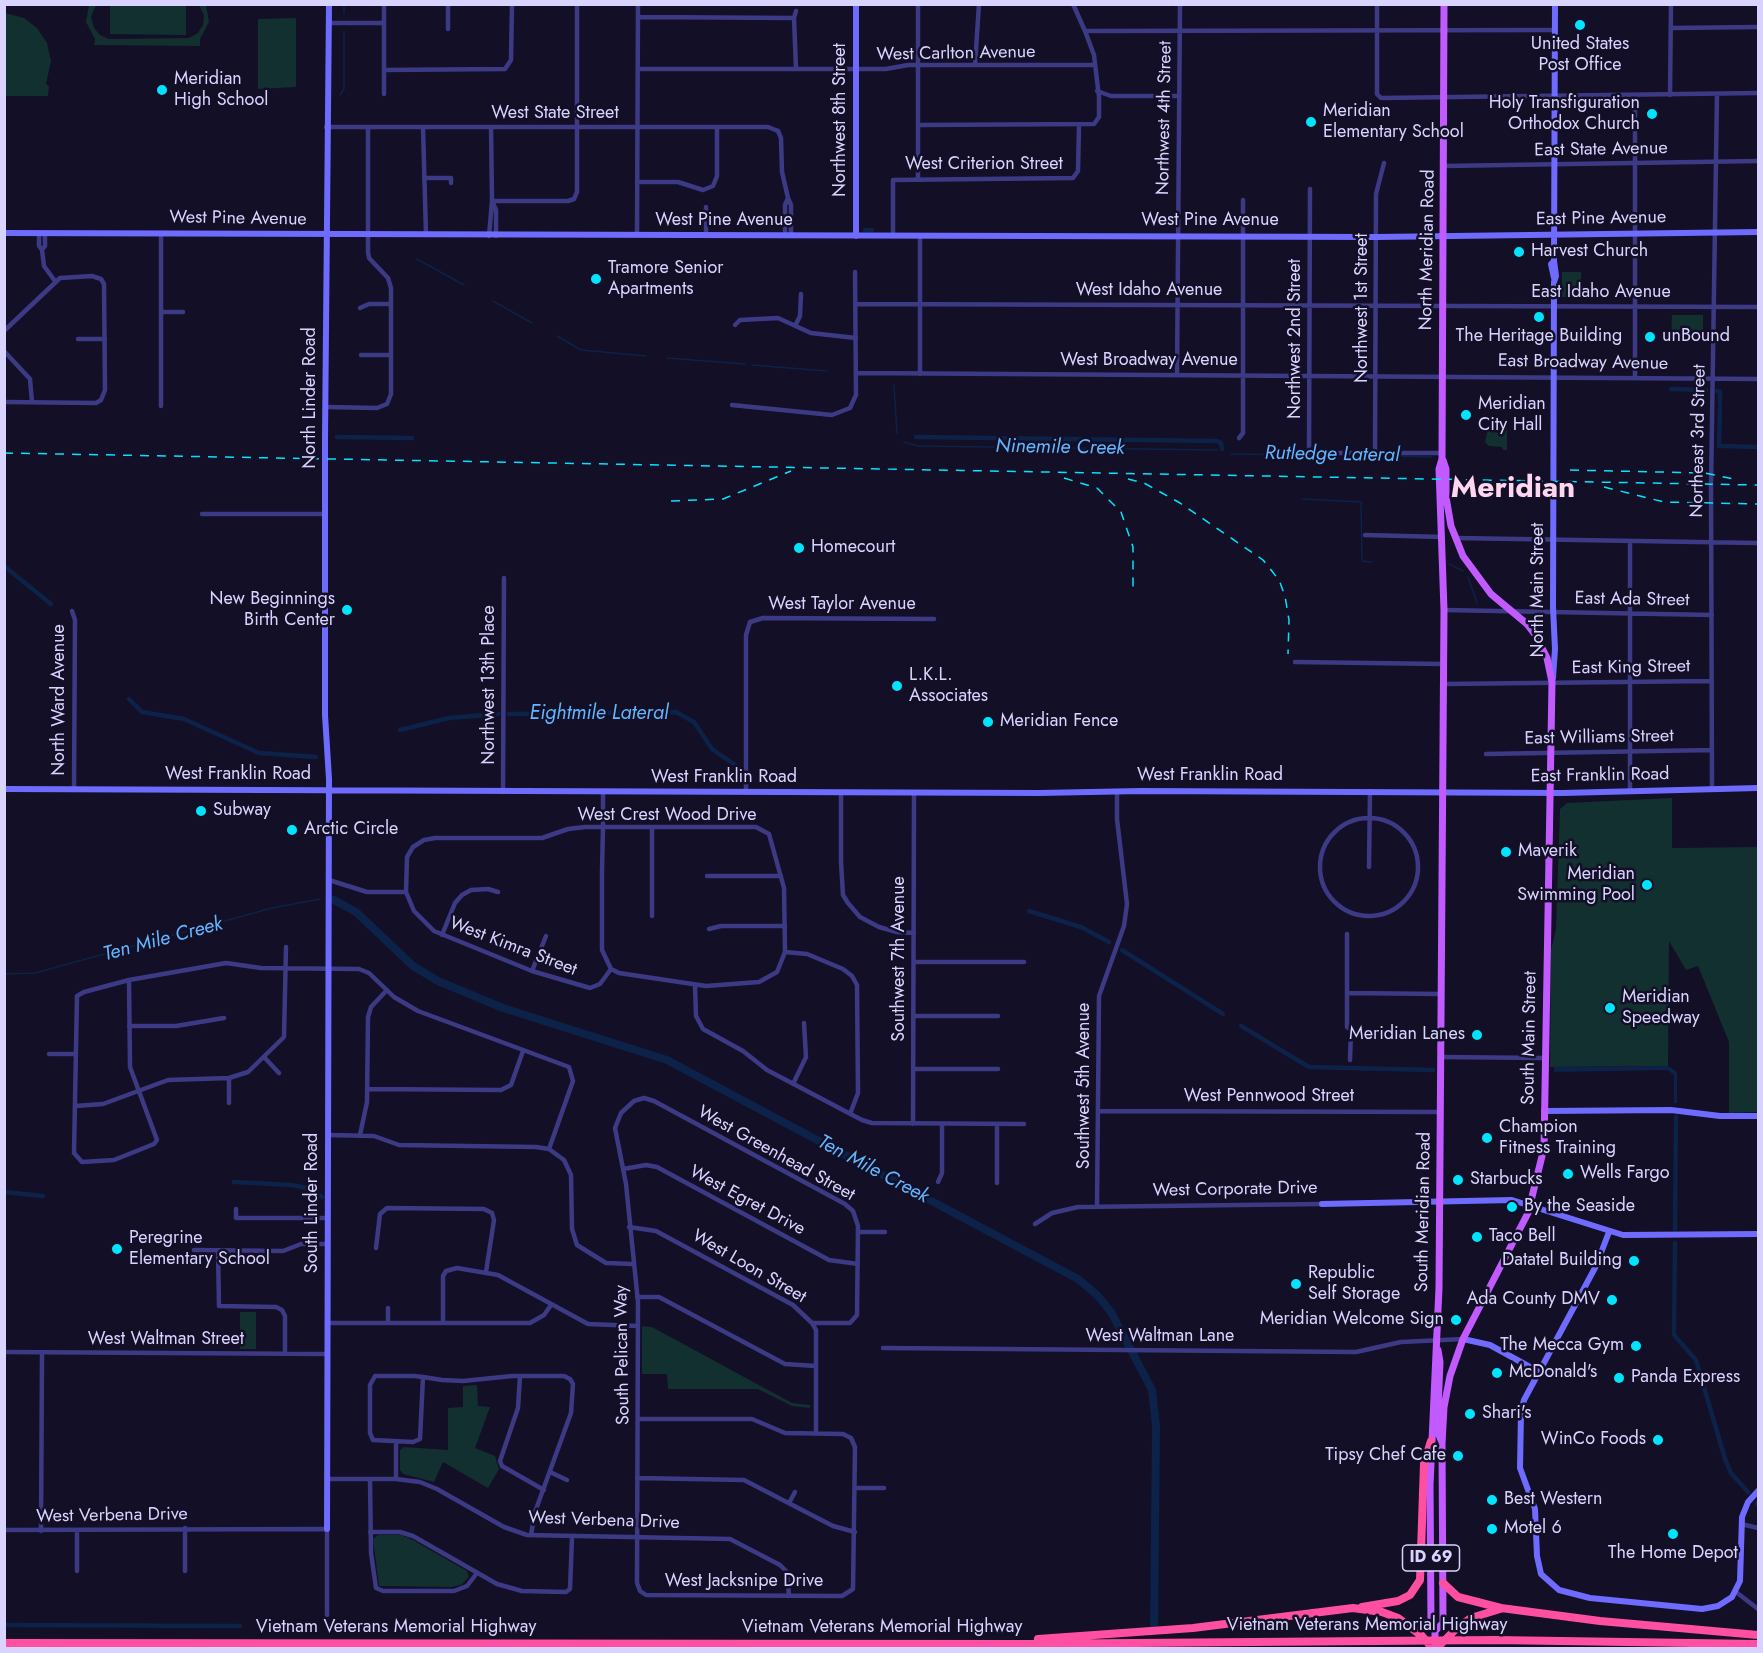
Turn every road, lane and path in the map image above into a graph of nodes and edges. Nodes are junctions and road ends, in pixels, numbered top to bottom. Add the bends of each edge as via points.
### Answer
1 (329, 4) edge
2 (384, 4) edge
3 (448, 4) edge
4 (512, 4) edge
5 (577, 4) edge
6 (638, 4) edge
7 (856, 4) edge
8 (918, 4) edge
9 (979, 4) edge
10 (1073, 4) edge
11 (1180, 4) edge
12 (1377, 4) edge
13 (1444, 4) edge
14 (1555, 4) edge
15 (1671, 4) edge
16 (796, 10) dead end
17 (638, 17) junction
18 (794, 18) junction
19 (329, 23) junction
20 (384, 23) junction
21 (1758, 27) edge
22 (1671, 28) junction
23 (448, 29) dead end
24 (1555, 30) junction
25 (1085, 31) junction
26 (1180, 31) junction
27 (1377, 31) junction
28 (1444, 31) junction
29 (1095, 65) junction
30 (918, 66) junction
31 (975, 66) junction
32 (638, 69) junction
33 (796, 69) junction
34 (856, 69) junction
35 (384, 70) junction
36 (1097, 91) junction
37 (1758, 93) edge
38 (384, 94) dead end
39 (1717, 94) junction
40 (1635, 95) junction
41 (1670, 95) junction
42 (1179, 96) junction
43 (1554, 96) junction
44 (1444, 98) junction
45 (918, 125) junction
46 (1079, 126) junction
47 (326, 127) junction
48 (368, 127) junction
49 (423, 127) junction
50 (491, 127) junction
51 (578, 127) junction
52 (637, 127) junction
53 (717, 127) junction
54 (1758, 161) edge
55 (1717, 162) junction
56 (1384, 163) dead end
57 (1635, 163) junction
58 (1554, 164) junction
59 (1444, 166) junction
60 (424, 178) junction
61 (918, 179) junction
62 (637, 182) junction
63 (451, 183) dead end
64 (1310, 189) dead end
65 (1243, 200) dead end
66 (492, 201) junction
67 (706, 207) dead end
68 (1758, 232) edge
69 (4, 233) edge
70 (42, 233) junction
71 (1716, 233) junction
72 (162, 234) junction
73 (1635, 234) junction
74 (326, 235) junction
75 (368, 235) junction
76 (426, 235) junction
77 (637, 235) junction
78 (1554, 235) junction
79 (493, 236) junction
80 (706, 236) junction
81 (788, 236) junction
82 (856, 236) junction
83 (893, 236) junction
84 (920, 236) junction
85 (1178, 237) junction
86 (1243, 237) junction
87 (1310, 237) junction
88 (1377, 237) junction
89 (1443, 237) junction
90 (855, 272) dead end
91 (55, 281) junction
92 (801, 294) dead end
93 (391, 304) junction
94 (856, 304) junction
95 (920, 304) junction
96 (1178, 304) junction
97 (1244, 305) junction
98 (1310, 305) junction
99 (1377, 306) junction
100 (1442, 306) junction
101 (1554, 306) junction
102 (1635, 307) junction
103 (1715, 307) junction
104 (1758, 307) edge
105 (360, 308) dead end
106 (161, 312) junction
107 (183, 312) dead end
108 (735, 324) dead end
109 (795, 326) junction
110 (4, 331) edge
111 (856, 338) junction
112 (78, 339) dead end
113 (105, 339) junction
114 (4, 351) edge
115 (361, 355) dead end
116 (391, 355) junction
117 (856, 373) junction
118 (920, 374) junction
119 (1177, 375) junction
120 (1244, 375) junction
121 (1310, 375) junction
122 (1376, 375) junction
123 (1443, 376) junction
124 (1554, 376) junction
125 (1635, 377) junction
126 (1714, 378) junction
127 (1758, 379) edge
128 (4, 402) edge
129 (32, 402) junction
130 (732, 405) dead end
131 (161, 406) dead end
132 (326, 407) junction
133 (1239, 438) dead end
134 (1375, 454) junction
135 (1442, 456) junction
136 (202, 514) dead end
137 (325, 514) junction
138 (1365, 536) dead end
139 (1443, 537) junction
140 (1456, 538) junction
141 (1553, 539) junction
142 (1630, 541) junction
143 (1711, 542) junction
144 (1758, 543) edge
145 (504, 578) dead end
146 (1444, 610) junction
147 (72, 611) dead end
148 (1512, 612) junction
149 (1555, 612) junction
150 (1630, 614) junction
151 (1712, 615) junction
152 (933, 619) dead end
153 (1295, 662) dead end
154 (1443, 664) junction
155 (1630, 681) junction
156 (1712, 681) junction
157 (1552, 682) junction
158 (1443, 684) junction
159 (1712, 750) junction
160 (1630, 751) junction
161 (1551, 753) junction
162 (1486, 754) dead end
163 (1758, 788) edge
164 (4, 789) edge
165 (74, 789) junction
166 (1712, 789) junction
167 (329, 791) junction
168 (1370, 791) junction
169 (1630, 791) junction
170 (503, 792) junction
171 (603, 792) junction
172 (1117, 792) junction
173 (1443, 792) junction
174 (1551, 792) junction
175 (746, 793) junction
176 (841, 793) junction
177 (914, 793) junction
178 (1370, 818) junction
179 (603, 827) junction
180 (652, 827) junction
181 (1369, 867) dead end
182 (707, 876) dead end
183 (781, 876) junction
184 (329, 880) junction
185 (406, 892) junction
186 (498, 892) dead end
187 (652, 916) dead end
188 (784, 926) junction
189 (709, 929) dead end
190 (914, 933) junction
191 (1347, 934) dead end
192 (442, 936) junction
193 (546, 936) dead end
194 (286, 947) dead end
195 (784, 952) junction
196 (914, 962) junction
197 (1024, 962) dead end
198 (286, 968) junction
199 (328, 968) junction
200 (611, 969) junction
201 (532, 971) junction
202 (129, 980) junction
203 (695, 985) junction
204 (387, 990) junction
205 (1347, 993) junction
206 (1441, 994) junction
207 (914, 1016) junction
208 (998, 1016) dead end
209 (224, 1018) dead end
210 (804, 1023) dead end
211 (129, 1026) junction
212 (523, 1051) junction
213 (49, 1054) dead end
214 (75, 1054) junction
215 (264, 1057) junction
216 (1440, 1058) junction
217 (1545, 1058) junction
218 (1350, 1060) dead end
219 (914, 1070) junction
220 (998, 1070) dead end
221 (279, 1072) dead end
222 (229, 1078) junction
223 (793, 1084) junction
224 (367, 1089) junction
225 (138, 1090) junction
226 (644, 1098) joint
227 (229, 1103) dead end
228 (75, 1106) junction
229 (1098, 1111) junction
230 (1544, 1111) junction
231 (1440, 1112) junction
232 (850, 1114) junction
233 (1758, 1116) edge
234 (913, 1124) junction
235 (942, 1124) junction
236 (997, 1124) junction
237 (1024, 1124) dead end
238 (328, 1135) junction
239 (360, 1135) junction
240 (549, 1149) junction
241 (623, 1169) junction
242 (938, 1182) dead end
243 (997, 1183) dead end
244 (1439, 1202) junction
245 (1322, 1204) joint
246 (1531, 1204) junction
247 (1097, 1206) junction
248 (236, 1209) dead end
249 (328, 1218) junction
250 (1035, 1224) dead end
251 (629, 1227) junction
252 (858, 1232) junction
253 (885, 1232) dead end
254 (1609, 1232) junction
255 (1758, 1234) edge
256 (328, 1244) junction
257 (376, 1248) dead end
258 (194, 1250) dead end
259 (218, 1250) junction
260 (633, 1264) junction
261 (858, 1264) junction
262 (486, 1272) junction
263 (637, 1297) junction
264 (551, 1305) junction
265 (388, 1308) dead end
266 (327, 1323) junction
267 (388, 1323) junction
268 (443, 1323) junction
269 (812, 1323) junction
270 (638, 1326) junction
271 (1436, 1339) junction
272 (1463, 1339) junction
273 (883, 1348) dead end
274 (4, 1352) edge
275 (42, 1353) junction
276 (285, 1354) junction
277 (327, 1354) junction
278 (816, 1365) junction
279 (1539, 1372) junction
280 (520, 1376) junction
281 (423, 1377) junction
282 (1444, 1407) joint
283 (638, 1419) junction
284 (816, 1434) junction
285 (1431, 1441) junction
286 (396, 1442) junction
287 (1442, 1444) junction
288 (550, 1472) junction
289 (637, 1478) junction
290 (327, 1479) junction
291 (370, 1479) junction
292 (396, 1479) junction
293 (567, 1480) dead end
294 (855, 1488) junction
295 (884, 1488) dead end
296 (544, 1490) junction
297 (1758, 1491) edge
298 (795, 1492) dead end
299 (789, 1503) junction
300 (1741, 1524) junction
301 (184, 1528) junction
302 (1758, 1528) edge
303 (327, 1529) junction
304 (4, 1530) edge
305 (78, 1530) junction
306 (41, 1531) junction
307 (370, 1532) junction
308 (855, 1532) junction
309 (531, 1535) junction
310 (572, 1537) junction
311 (637, 1537) junction
312 (185, 1570) dead end
313 (76, 1571) dead end
314 (477, 1573) junction
315 (1443, 1583) junction
316 (640, 1591) joint
317 (1736, 1592) junction
318 (789, 1596) junction
319 (1353, 1608) junction
320 (1501, 1608) junction
321 (1758, 1609) edge
322 (327, 1615) dead end
323 (1435, 1631) junction
324 (1758, 1635) edge
325 (4, 1643) edge
326 (1013, 1644) junction
327 (1758, 1644) edge
328 (1435, 1648) edge

1 - 19 street, North Linder Road
2 - 20 street
3 - 23 street
4 - 35 street via 508,67
5 - 51 street
6 - 17 street
7 - 34 street, Northwest 8th Street
8 - 30 street
9 - 31 street
10 - 25 street
11 - 26 street, Northwest 4th Street
12 - 27 street
13 - 28 main road, North Meridian Road
14 - 24 street, North Main Street
15 - 22 street
16 - 18 street
17 - 18 street
17 - 32 street
18 - 33 street
19 - 20 street
19 - 47 street, North Linder Road
20 - 35 street
21 - 22 street
22 - 41 street
24 - 28 street
24 - 43 street, North Main Street
25 - 26 street
25 - 29 street
26 - 27 street
26 - 42 street, Northwest 4th Street
27 - 28 street
27 - 44 street via 1379,97
28 - 44 main road, North Meridian Road
29 - 31 street, West Carlton Avenue
29 - 36 street
30 - 31 street, West Carlton Avenue
30 - 34 street, West Carlton Avenue
30 - 45 street
32 - 33 street, West Carlton Avenue
32 - 52 street
33 - 34 street, West Carlton Avenue
34 - 82 street, Northwest 8th Street
35 - 38 street
36 - 42 street via 1111,96
36 - 46 street via 1097,123
37 - 39 street
39 - 41 street
39 - 55 street, Northeast 3rd Street
40 - 41 street
40 - 43 street
40 - 57 street
42 - 85 street, Northwest 4th Street
43 - 44 street
43 - 58 street, North Main Street
44 - 59 main road, North Meridian Road
45 - 46 street
45 - 61 street
46 - 61 street, West Criterion Street via 1076,176
47 - 48 street, West State Street
47 - 74 street, North Linder Road
48 - 49 street, West State Street
48 - 75 street
49 - 50 street, West State Street
49 - 60 street
50 - 51 street, West State Street
50 - 66 street
51 - 52 street, West State Street
51 - 66 street via 574,198
52 - 53 street, West State Street
52 - 62 street
53 - 62 street via 717,176 713,186 703,190 684,183
53 - 81 street, West State Street via 780,130
54 - 55 street, East State Avenue
55 - 57 street, East State Avenue
55 - 71 street, Northeast 3rd Street
56 - 88 street, Northwest 1st Street via 1376,194
57 - 58 street, East State Avenue
57 - 73 street
58 - 59 street, East State Avenue
58 - 78 street, North Main Street
59 - 89 main road, North Meridian Road
60 - 63 street via 451,178
60 - 76 street
61 - 83 street, West Criterion Street via 893,180
62 - 77 street
64 - 87 street, Northwest 2nd Street
65 - 86 street
66 - 79 street
67 - 80 street
68 - 71 street, East Pine Avenue
69 - 70 street, West Pine Avenue
70 - 72 street, West Pine Avenue
70 - 91 street via 39,246 44,266
71 - 73 street, East Pine Avenue
71 - 103 street, Northeast 3rd Street
72 - 74 street, West Pine Avenue
72 - 106 street
73 - 78 street, East Pine Avenue
73 - 102 street
74 - 75 street, West Pine Avenue
74 - 132 street, North Linder Road
75 - 76 street, West Pine Avenue
75 - 93 street via 367,260 388,278
76 - 79 street, West Pine Avenue
77 - 79 street, West Pine Avenue
77 - 80 street, West Pine Avenue
78 - 89 street, East Pine Avenue
78 - 101 street, North Main Street
80 - 81 street, West Pine Avenue
81 - 82 street, West Pine Avenue
82 - 83 street, West Pine Avenue
83 - 84 street, West Pine Avenue
84 - 85 street, West Pine Avenue
84 - 95 street
85 - 86 street, West Pine Avenue
85 - 96 street, Northwest 4th Street
86 - 87 street, West Pine Avenue
86 - 97 street
87 - 88 street, West Pine Avenue
87 - 98 street, Northwest 2nd Street
88 - 89 street, West Pine Avenue
88 - 99 street, Northwest 1st Street
89 - 100 main road, North Meridian Road
90 - 94 street
91 - 110 street
91 - 113 street via 71,276 101,279 105,289
92 - 109 street via 800,316
93 - 105 street
93 - 116 street
94 - 95 street, West Idaho Avenue
94 - 111 street
95 - 96 street, West Idaho Avenue
95 - 118 street
96 - 97 street, West Idaho Avenue
96 - 119 street, Northwest 4th Street
97 - 98 street, West Idaho Avenue
97 - 120 street
98 - 99 street, West Idaho Avenue
98 - 121 street, Northwest 2nd Street
99 - 100 street, West Idaho Avenue
99 - 122 street, Northwest 1st Street
100 - 101 street, East Idaho Avenue
100 - 123 main road, North Meridian Road
101 - 102 street, East Idaho Avenue
101 - 124 street, North Main Street
102 - 103 street, East Idaho Avenue
102 - 125 street
103 - 104 street, East Idaho Avenue
103 - 126 street, Northeast 3rd Street
106 - 107 street
106 - 131 street
108 - 109 street via 740,320 777,318
109 - 111 street via 811,333
111 - 117 street
112 - 113 street
113 - 129 street via 105,390 101,400
114 - 129 street via 30,380
115 - 116 street
116 - 132 street via 391,394 387,404 377,408
117 - 118 street, West Broadway Avenue
117 - 130 street via 856,395 850,408 832,415
118 - 119 street, West Broadway Avenue
119 - 120 street, West Broadway Avenue
120 - 121 street, West Broadway Avenue
120 - 133 street via 1244,433
121 - 122 street, West Broadway Avenue
121 - 134 street, Northwest 2nd Street via 1309,453
122 - 123 street, West Broadway Avenue
122 - 134 street, Northwest 1st Street
123 - 124 street, East Broadway Avenue
123 - 135 main road, North Meridian Road
124 - 125 street, East Broadway Avenue
124 - 141 street, North Main Street
125 - 126 street, East Broadway Avenue
126 - 127 street, East Broadway Avenue
126 - 143 street, Northeast 3rd Street
128 - 129 street
132 - 137 street, North Linder Road
134 - 135 street
135 - 139 main road, North Meridian Road via 1439,469
135 - 140 main road, North Meridian Road
136 - 137 street
137 - 167 street, North Linder Road
138 - 139 street
139 - 146 main road, North Meridian Road
140 - 141 street
140 - 148 main road, North Meridian Road via 1475,575
141 - 142 street
141 - 149 street, North Main Street
142 - 143 street
142 - 150 street
143 - 144 street
143 - 151 street, Northeast 3rd Street
145 - 170 street, Northwest 13th Place
146 - 148 street, East Ada Street
146 - 154 main road, North Meridian Road
147 - 165 street, North Ward Avenue
148 - 149 street, East Ada Street
148 - 157 main road, North Meridian Road via 1536,636 1547,658
149 - 150 street, East Ada Street
149 - 157 street, North Main Street
150 - 151 street, East Ada Street
150 - 155 street
151 - 156 street, Northeast 3rd Street
152 - 175 street, West Taylor Avenue via 763,618 750,622 746,635
153 - 154 street
154 - 158 main road, North Meridian Road
155 - 156 street, East King Street
155 - 157 street, East King Street
155 - 160 street
156 - 159 street, Northeast 3rd Street
157 - 158 street, East King Street
157 - 161 main road, North Main Street
158 - 173 main road, North Meridian Road
159 - 160 street, East Williams Street
159 - 166 street, Northeast 3rd Street
160 - 161 street, East Williams Street
160 - 169 street
161 - 162 street, East Williams Street
161 - 174 main road, North Main Street
163 - 166 street, East Franklin Road
164 - 165 street, West Franklin Road
165 - 167 street, West Franklin Road
166 - 169 street, East Franklin Road
167 - 170 street, West Franklin Road
167 - 184 street, South Linder Road
168 - 172 street, West Franklin Road
168 - 173 street, West Franklin Road
168 - 178 street
169 - 174 street, East Franklin Road
170 - 171 street, West Franklin Road
171 - 175 street, West Franklin Road
171 - 179 street
172 - 177 street, West Franklin Road
172 - 229 street, Southwest 5th Avenue via 1127,904 1124,926 1099,996
173 - 174 street, East Franklin Road
173 - 206 main road, South Meridian Road
174 - 217 main road, South Main Street
175 - 176 street, West Franklin Road
176 - 177 street, West Franklin Road
176 - 190 street via 843,895 860,917 897,933
177 - 190 street, Southwest 7th Avenue
178 - 178 street via 1353,820 1334,832 1320,861 1323,883 1335,902 1364,915 1386,913 1404,901 1418,872 1415,851 1404,832 1386,821
178 - 181 street
179 - 180 street, West Crest Wood Drive
179 - 185 street, West Crest Wood Drive via 568,829 542,838 423,840 407,858
179 - 200 street via 602,950
180 - 183 street, West Crest Wood Drive via 756,827 769,834
180 - 187 street
182 - 183 street
183 - 188 street
184 - 185 street via 357,891
184 - 199 street, South Linder Road
185 - 192 street, West Kimra Street via 414,911
186 - 192 street via 471,890 462,895
188 - 189 street
188 - 195 street
190 - 196 street, Southwest 7th Avenue
191 - 205 street
192 - 201 street, West Kimra Street
193 - 201 street
194 - 198 street
195 - 203 street via 780,968 764,981
195 - 232 street via 807,954 843,969 857,985 858,1093
196 - 197 street
196 - 207 street, Southwest 7th Avenue
198 - 199 street
198 - 202 street via 215,963
198 - 215 street via 284,1037
199 - 204 street via 364,970
199 - 238 street, South Linder Road
200 - 201 street, West Kimra Street via 600,984 590,988
200 - 203 street
202 - 211 street
202 - 214 street via 84,992 75,1001
203 - 223 street via 696,1016 703,1029
204 - 212 street via 418,1011
204 - 224 street via 371,1007 368,1017
205 - 206 street
205 - 218 street
206 - 216 main road, South Meridian Road
207 - 208 street
207 - 219 street, Southwest 7th Avenue
209 - 211 street via 176,1026
210 - 223 street via 806,1057
211 - 225 street via 130,1067
212 - 224 street via 511,1085 501,1090
212 - 240 street via 564,1064 572,1071 573,1082
213 - 214 street
214 - 228 street
215 - 221 street
215 - 222 street via 241,1076
216 - 217 street
216 - 231 main road, South Meridian Road
217 - 230 main road, South Main Street
219 - 220 street
219 - 234 street, Southwest 7th Avenue
222 - 225 street via 179,1078
222 - 227 street
223 - 232 street
224 - 239 street
225 - 228 street via 103,1104
225 - 228 street via 157,1135 154,1144 114,1160 78,1160 74,1153
226 - 241 street, South Pelican Way via 629,1104 616,1123
226 - 252 street, West Greenhead Street via 845,1204 856,1216
229 - 231 street, West Pennwood Street
229 - 247 street, Southwest 5th Avenue
230 - 233 street via 1671,1110
230 - 246 main road, South Main Street via 1544,1148
231 - 244 main road, South Meridian Road
232 - 234 street via 872,1123
234 - 235 street
235 - 236 street
235 - 242 street via 942,1173
236 - 237 street
236 - 243 street
238 - 239 street
238 - 249 street, South Linder Road
239 - 240 street via 399,1145
240 - 260 street via 564,1160 571,1174 572,1230 577,1245 606,1263
241 - 251 street, South Pelican Way
241 - 261 street, West Egret Drive via 657,1167 829,1260
244 - 245 street, West Corporate Drive
244 - 246 street, West Corporate Drive via 1512,1200
244 - 271 main road, South Meridian Road
245 - 247 street, West Corporate Drive
246 - 254 street, West Corporate Drive
246 - 272 main road, South Main Street
247 - 250 street, West Corporate Drive via 1061,1210
248 - 249 street via 236,1218
249 - 256 street, South Linder Road
251 - 260 street, South Pelican Way
251 - 269 street, West Loon Street via 656,1231 793,1305
252 - 253 street
252 - 261 street
254 - 255 street, West Corporate Drive via 1635,1236
254 - 279 street via 1596,1266
256 - 259 street via 301,1244 283,1251
256 - 266 street, South Linder Road
257 - 262 street via 381,1211 393,1207 484,1209 492,1213 494,1220
258 - 259 street
259 - 276 street via 219,1306 282,1310
260 - 263 street, South Pelican Way
261 - 269 street, West Loon Street via 855,1320
262 - 264 street
262 - 268 street via 457,1268 446,1271 442,1281
263 - 270 street, South Pelican Way
263 - 278 street via 654,1296 667,1301 784,1364
264 - 268 street via 544,1315 530,1323
264 - 270 street via 588,1324
265 - 267 street
266 - 267 street
266 - 277 street, South Linder Road
267 - 268 street
269 - 278 street via 816,1330
270 - 283 street, South Pelican Way
271 - 272 street, West Waltman Lane
271 - 273 street, West Waltman Lane via 1356,1352
271 - 285 main road, South Meridian Road
271 - 287 main road via 1440,1362 1437,1430
272 - 279 street via 1490,1346
272 - 282 main road, South Main Street
274 - 275 street, West Waltman Street
275 - 276 street, West Waltman Street
275 - 306 street
276 - 277 street, West Waltman Street
277 - 290 street, South Linder Road
278 - 284 street
279 - 317 street via 1522,1407 1519,1456 1535,1509 1537,1562 1545,1579 1559,1590 1590,1598 1702,1609 1718,1606
280 - 281 street via 463,1381
280 - 288 street via 564,1376 573,1384 571,1413
280 - 296 street via 518,1408 500,1461 502,1466
281 - 286 street via 420,1439
281 - 286 street via 372,1378 369,1433 372,1440
282 - 287 main road, South Meridian Road
283 - 284 street via 752,1419 784,1433
283 - 289 street, South Pelican Way
284 - 294 street via 843,1434 851,1438 855,1447
285 - 319 highway via 1424,1464 1422,1572 1417,1588 1398,1601
285 - 323 main road, South Meridian Road / ID 69 via 1431,1625
286 - 292 street
287 - 315 main road, South Meridian Road / ID 69
288 - 293 street
288 - 296 street
289 - 299 street via 736,1478
289 - 311 street, South Pelican Way
290 - 291 street, West Verbena Drive
290 - 303 street, South Linder Road
291 - 292 street, West Verbena Drive
291 - 307 street
292 - 309 street, West Verbena Drive via 431,1486 504,1527
294 - 295 street
294 - 308 street
296 - 309 street
297 - 300 street via 1748,1502
298 - 299 street
299 - 308 street via 833,1526
300 - 302 street
300 - 317 street via 1742,1574
301 - 303 street, West Verbena Drive
301 - 305 street, West Verbena Drive
301 - 312 street
303 - 322 street, South Linder Road
304 - 306 street, West Verbena Drive
305 - 306 street, West Verbena Drive
305 - 313 street
307 - 314 street via 413,1536
307 - 314 street via 373,1582 383,1591 454,1591 467,1586
308 - 318 street, West Jacksnipe Drive via 855,1584 849,1594
309 - 310 street, West Verbena Drive
310 - 311 street, West Verbena Drive
310 - 314 street via 570,1588 566,1592 516,1590
311 - 316 street, South Pelican Way
311 - 318 street, West Verbena Drive via 730,1539 780,1565 787,1572
315 - 320 highway via 1458,1597
315 - 323 main road, South Meridian Road / ID 69 via 1443,1623
316 - 318 street, West Jacksnipe Drive via 646,1595
317 - 321 street
319 - 326 highway via 1193,1628 1035,1639
319 - 328 highway via 1382,1612 1410,1626
320 - 324 highway
320 - 328 highway via 1472,1618
323 - 328 main road, South Meridian Road / ID 69
325 - 326 highway, Vietnam Veterans Memorial Highway
326 - 327 highway, Vietnam Veterans Memorial Highway via 1495,1640

